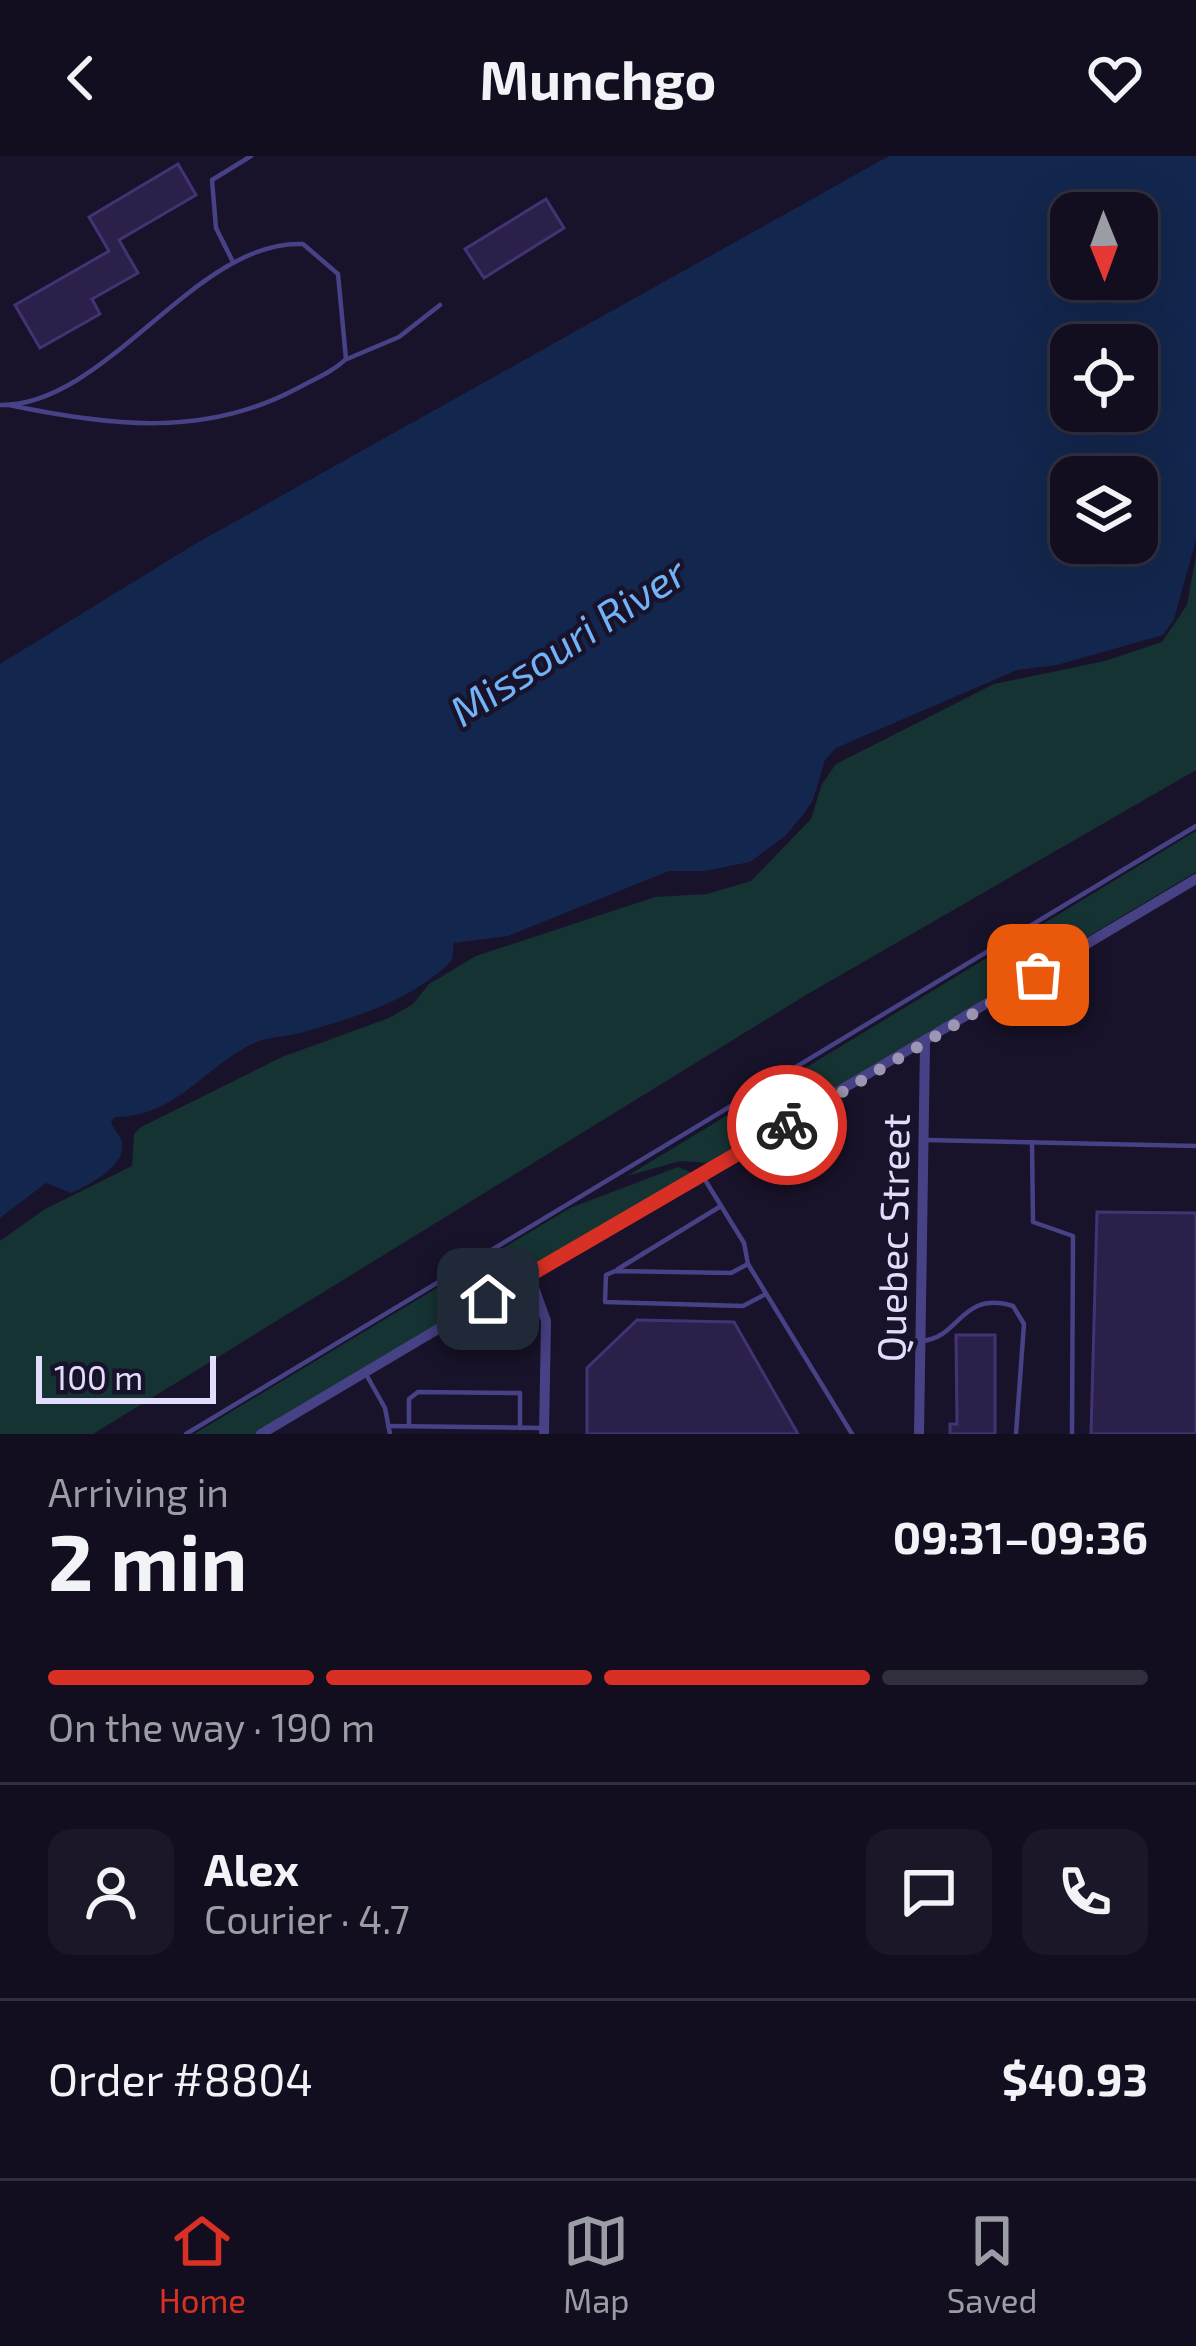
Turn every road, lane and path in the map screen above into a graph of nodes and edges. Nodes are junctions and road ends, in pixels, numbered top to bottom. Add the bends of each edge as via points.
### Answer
1 (251, 156) edge
2 (234, 263) junction
3 (440, 304) dead end
4 (346, 359) junction
5 (0, 405) edge
6 (9, 405) junction
7 (1196, 826) edge
8 (1196, 879) edge
9 (925, 1044) junction
10 (923, 1139) junction
11 (1032, 1142) junction
12 (1196, 1146) edge
13 (702, 1175) junction
14 (721, 1207) junction
15 (748, 1264) junction
16 (615, 1271) junction
17 (529, 1274) junction
18 (766, 1294) junction
19 (920, 1341) junction
20 (364, 1371) junction
21 (409, 1426) junction
22 (520, 1428) junction
23 (389, 1430) edge
24 (544, 1431) edge
25 (186, 1434) edge
26 (261, 1434) edge
27 (852, 1434) edge
28 (919, 1434) edge
29 (1016, 1434) edge
30 (1072, 1434) edge

1 - 2 lane via 212,180 216,229
2 - 4 lane via 310,245 338,274
2 - 6 lane via 38,400
3 - 4 lane via 399,337
4 - 6 lane via 263,407 210,420 114,424
5 - 6 lane
7 - 25 lane
8 - 9 street
9 - 10 street, Quebec Street
9 - 13 street
10 - 11 lane
10 - 19 street, Quebec Street
11 - 12 lane
11 - 30 lane via 1033,1222 1073,1236
13 - 14 lane
13 - 17 street
14 - 15 lane
14 - 16 lane
15 - 16 lane via 731,1273
15 - 18 lane
16 - 18 lane via 606,1275 605,1301 743,1306
17 - 20 street
17 - 24 street via 546,1321
18 - 27 lane
19 - 28 street, Quebec Street
19 - 29 lane via 937,1340 965,1310 1013,1306 1024,1324
20 - 23 lane
20 - 26 street
21 - 22 lane
21 - 22 lane via 409,1399 418,1392 479,1393 520,1394
21 - 23 lane
22 - 24 lane

